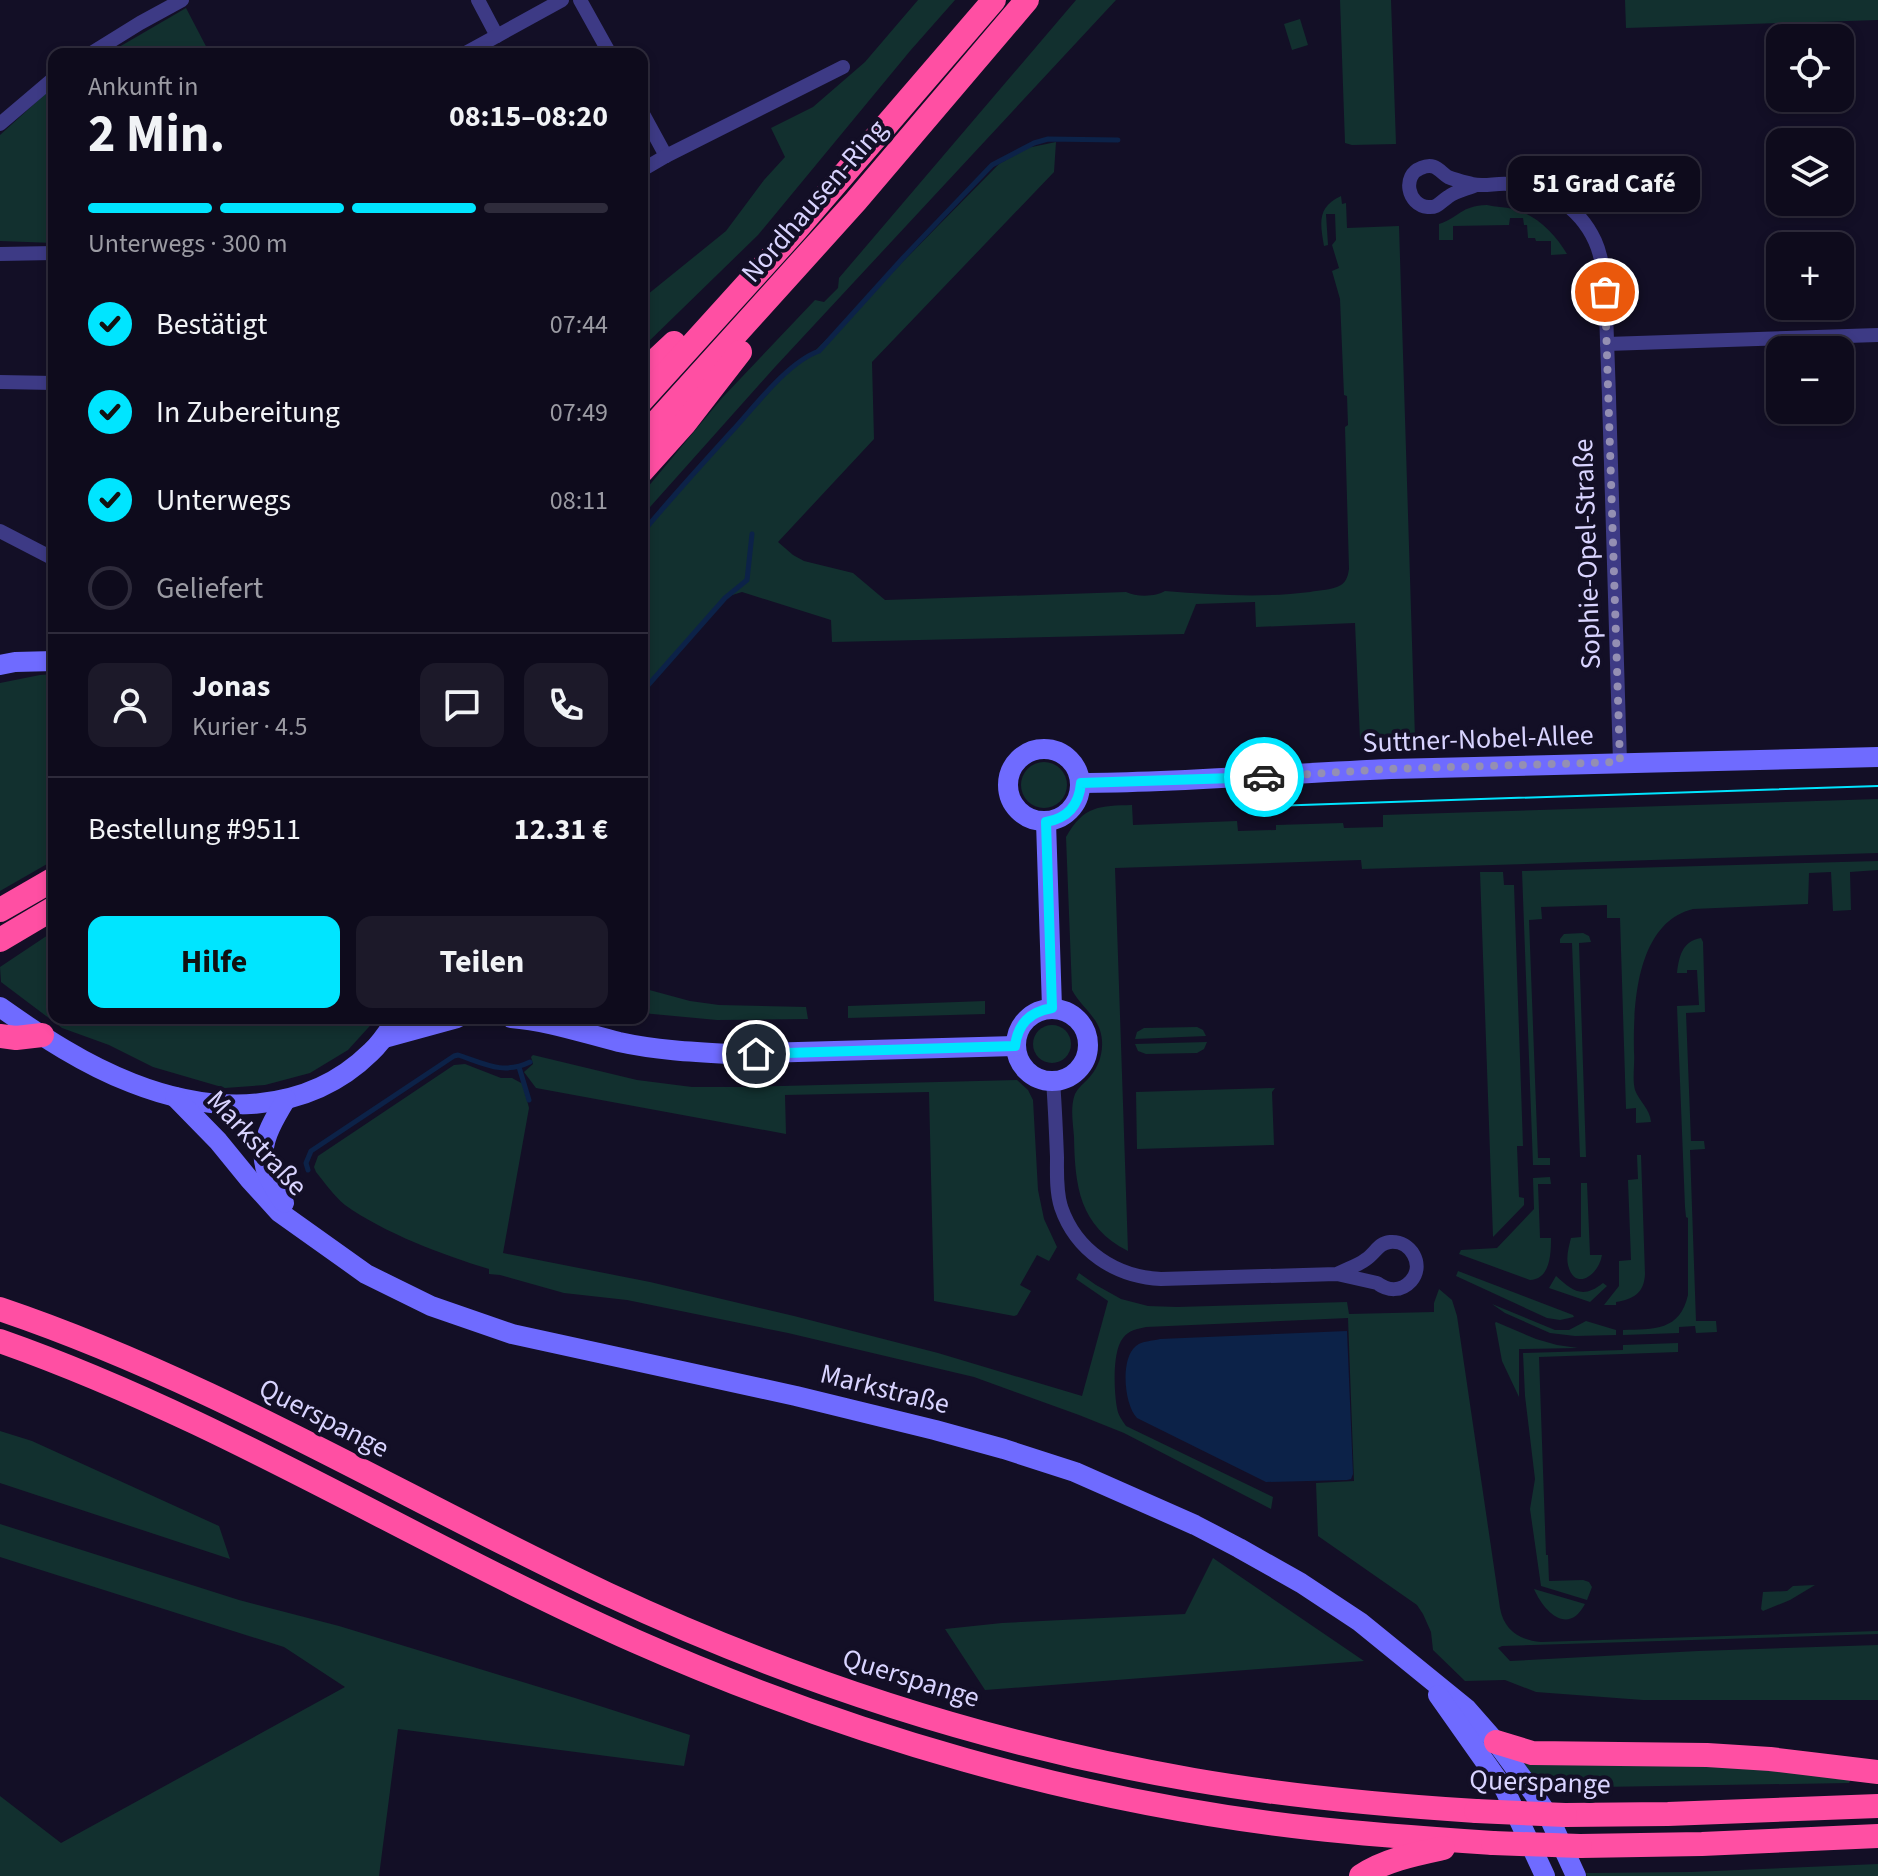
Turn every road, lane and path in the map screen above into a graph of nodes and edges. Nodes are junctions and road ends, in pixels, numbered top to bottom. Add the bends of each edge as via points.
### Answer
1 (182, 0) edge
2 (478, 0) edge
3 (562, 0) edge
4 (580, 0) edge
5 (994, 0) edge
6 (1027, 0) edge
7 (497, 36) junction
8 (100, 48) edge
9 (475, 48) edge
10 (607, 48) edge
11 (843, 67) dead end
12 (48, 83) edge
13 (648, 123) edge
14 (0, 124) edge
15 (666, 156) junction
16 (648, 166) edge
17 (1476, 185) dead end
18 (856, 201) junction
19 (796, 230) junction
20 (48, 253) edge
21 (0, 254) edge
22 (1878, 335) edge
23 (1607, 344) junction
24 (648, 367) edge
25 (0, 382) edge
26 (48, 383) edge
27 (648, 393) edge
28 (648, 431) edge
29 (648, 464) edge
30 (0, 531) edge
31 (48, 556) edge
32 (48, 661) edge
33 (0, 665) edge
34 (1878, 757) edge
35 (1620, 762) junction
36 (1081, 783) junction
37 (1046, 822) junction
38 (48, 882) edge
39 (0, 910) edge
40 (48, 912) edge
41 (0, 940) edge
42 (0, 1007) edge
43 (1052, 1008) junction
44 (393, 1024) edge
45 (435, 1024) edge
46 (552, 1024) edge
47 (42, 1035) junction
48 (0, 1036) edge
49 (384, 1038) junction
50 (1015, 1046) junction
51 (1053, 1081) junction
52 (175, 1097) junction
53 (286, 1099) junction
54 (300, 1226) junction
55 (1337, 1274) junction
56 (0, 1309) edge
57 (0, 1341) edge
58 (1427, 1678) junction
59 (1496, 1742) junction
60 (1878, 1772) edge
61 (1878, 1806) edge
62 (1878, 1836) edge
63 (1493, 1843) junction
64 (1361, 1876) edge
65 (1545, 1876) edge
66 (1576, 1876) edge

1 - 8 street
2 - 7 street
3 - 7 street
4 - 10 street
5 - 19 highway, Nordhausen-Ring
6 - 18 highway, Nordhausen-Ring
7 - 9 street
11 - 15 street
12 - 14 street
13 - 15 street
15 - 16 street
17 - 23 street, Sophie-Opel-Straße via 1534,188 1555,197 1584,223 1602,262
18 - 28 highway, Nordhausen-Ring
18 - 29 highway
19 - 24 highway
19 - 27 highway, Nordhausen-Ring
20 - 21 street
22 - 23 street
23 - 35 street, Sophie-Opel-Straße
25 - 26 street
30 - 31 street
32 - 33 main road
34 - 35 main road, Suttner-Nobel-Allee
35 - 36 main road, Suttner-Nobel-Allee
36 - 37 main road via 1071,811
36 - 37 main road via 1075,766 1053,749 1034,750 1018,760 1008,776 1013,804 1026,817
37 - 43 main road
38 - 39 highway
40 - 41 highway
42 - 47 main road
43 - 50 main road via 1030,1015
43 - 51 main road via 1081,1022 1089,1043 1075,1074
44 - 49 main road
45 - 49 main road
46 - 50 main road via 686,1052
47 - 48 highway
47 - 52 main road via 132,1083
49 - 53 main road via 335,1081
50 - 51 main road via 1027,1072
51 - 55 street via 1061,1206 1081,1243 1101,1260 1152,1279
52 - 53 main road via 236,1105
52 - 54 main road, Markstraße via 279,1212
53 - 54 main road, Markstraße via 262,1153 273,1188
54 - 58 main road, Markstraße via 398,1291 512,1334 912,1424 1075,1472 1195,1525 1301,1583 1360,1622
55 - 55 street via 1394,1242 1409,1248 1416,1260 1414,1276 1394,1289
56 - 61 highway, Querspange, bridge via 91,1342 212,1396 529,1557 721,1644 837,1687 1044,1748 1175,1776 1315,1797 1476,1811 1683,1814
57 - 63 highway via 221,1434 633,1640 864,1729 1020,1774 1196,1811 1308,1828
58 - 59 main road, Markstraße via 1467,1709
58 - 65 main road, Markstraße via 1505,1790
59 - 60 highway via 1532,1753 1707,1755
59 - 66 main road, Markstraße via 1548,1815
62 - 63 highway, bridge via 1702,1844
63 - 64 highway via 1417,1853

